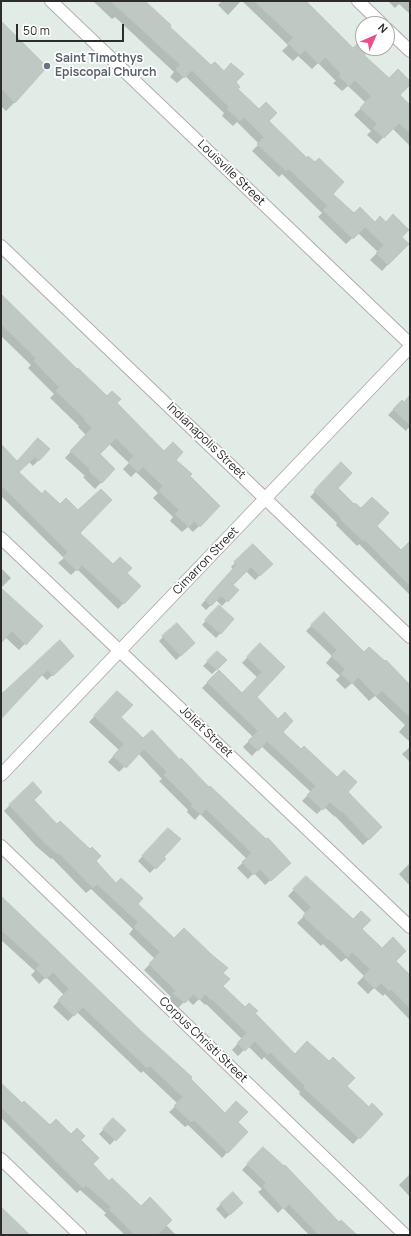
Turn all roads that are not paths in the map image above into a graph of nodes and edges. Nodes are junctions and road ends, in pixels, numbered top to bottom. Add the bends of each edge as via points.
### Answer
1 (51, 1) edge
2 (358, 1) edge
3 (374, 16) edge
4 (395, 36) edge
5 (410, 51) edge
6 (1, 246) edge
7 (410, 345) edge
8 (266, 498) junction
9 (1, 538) edge
10 (410, 636) edge
11 (120, 651) junction
12 (1, 775) edge
13 (1, 846) edge
14 (410, 927) edge
15 (1, 1159) edge
16 (80, 1235) edge
17 (405, 1235) edge

1 - 7 street, Louisville Street
2 - 3 street
4 - 5 street
6 - 8 street, Indianapolis Street
7 - 8 street, Cimarron Street
8 - 10 street, Indianapolis Street
8 - 11 street, Cimarron Street
9 - 11 street, Joliet Street
11 - 12 street, Cimarron Street
11 - 14 street, Joliet Street
13 - 17 street, Corpus Christi Street
15 - 16 street

